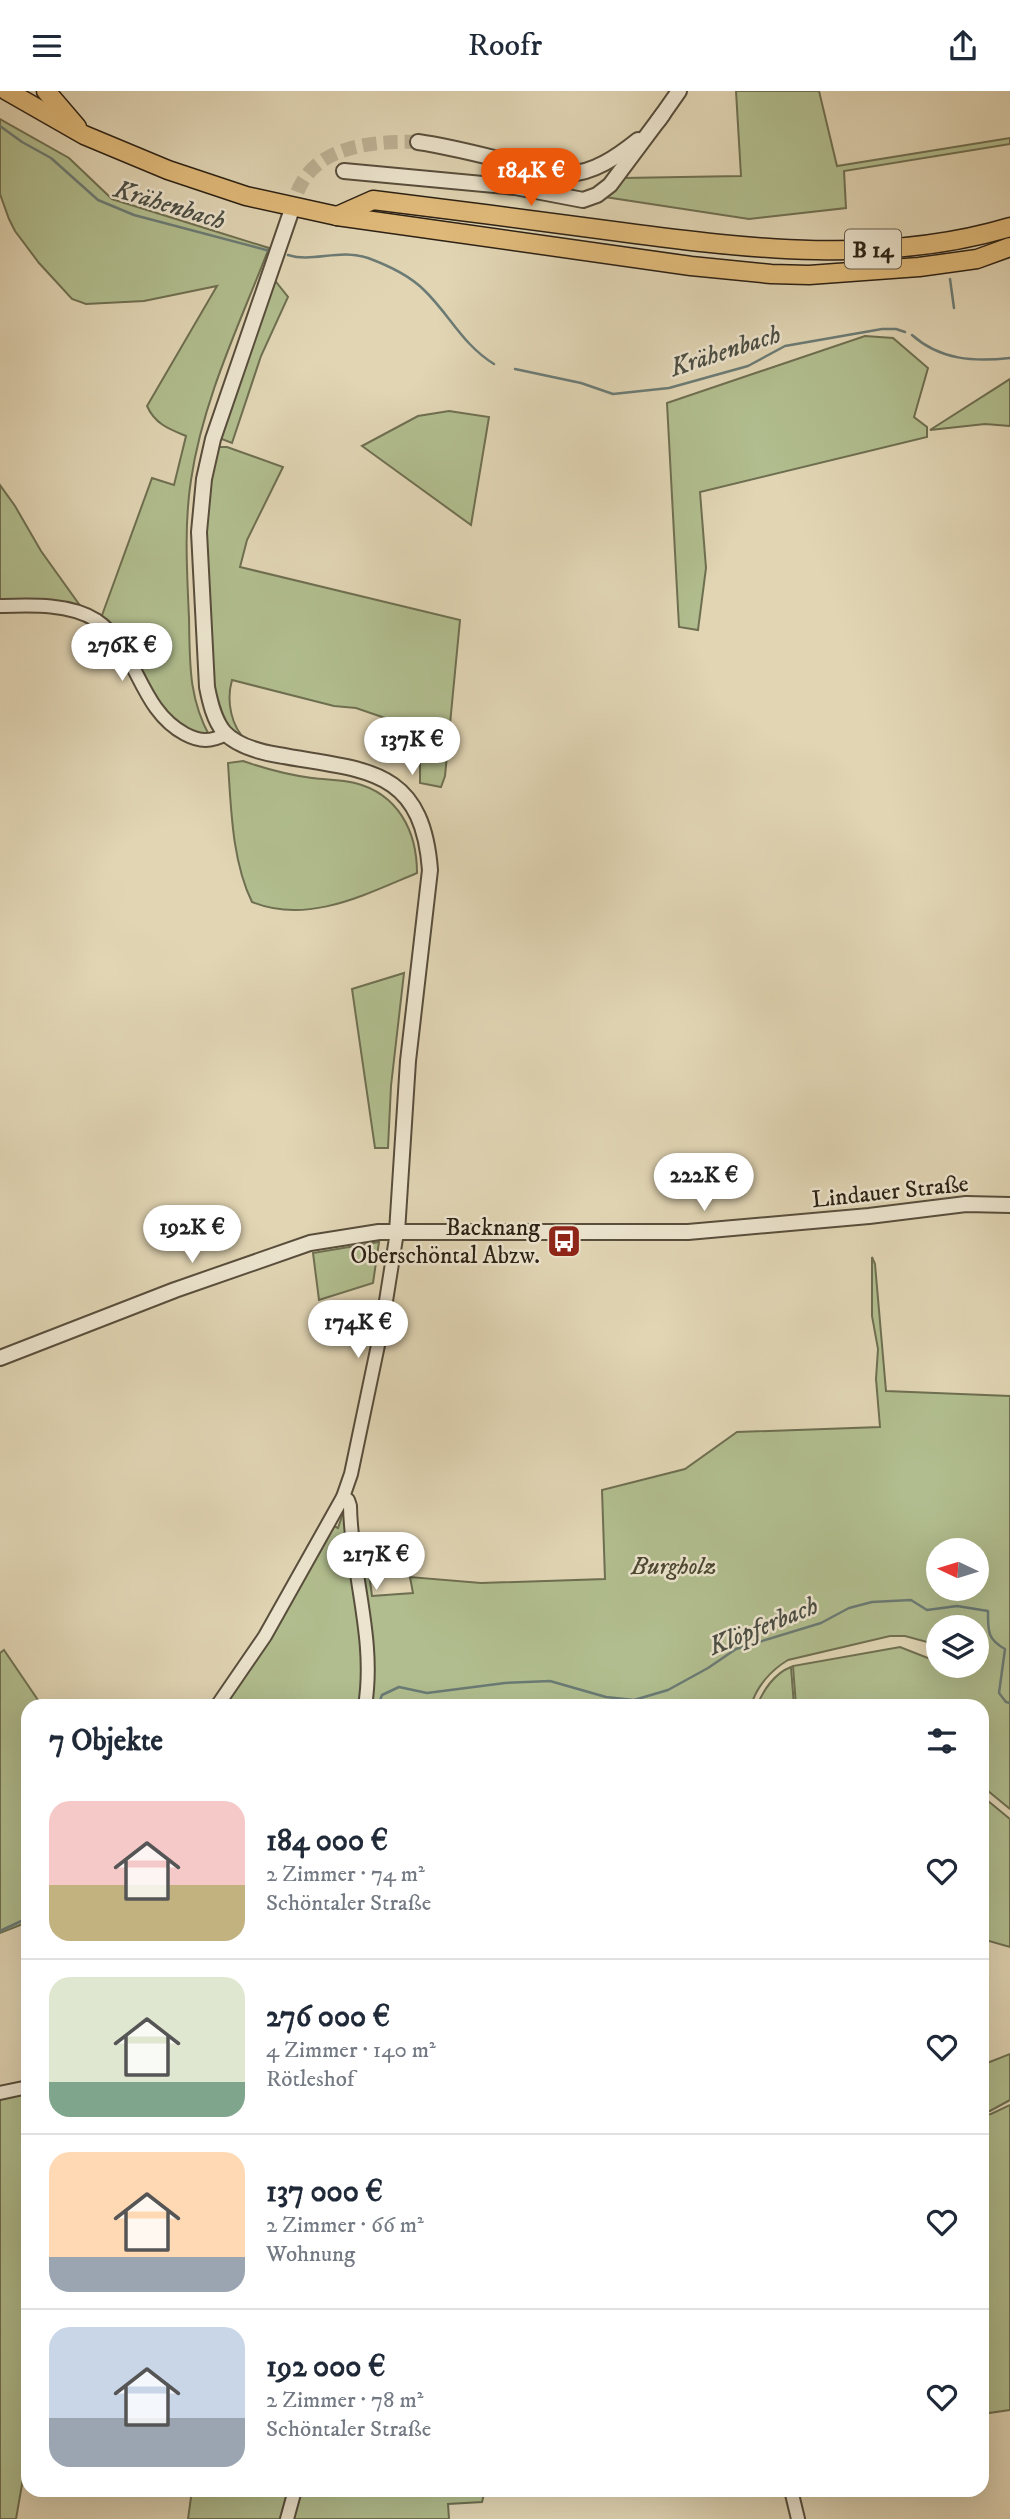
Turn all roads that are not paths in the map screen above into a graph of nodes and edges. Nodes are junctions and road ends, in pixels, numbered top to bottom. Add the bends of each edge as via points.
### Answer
1 (7, 91) edge
2 (46, 91) edge
3 (679, 91) edge
4 (663, 114) junction
5 (84, 135) junction
6 (418, 142) tunnel mouth
7 (344, 171) dead end
8 (291, 212) tunnel mouth
9 (337, 216) junction
10 (1010, 227) edge
11 (950, 241) junction
12 (1010, 245) edge
13 (0, 606) edge
14 (226, 734) junction
15 (1010, 1205) edge
16 (397, 1232) junction
17 (0, 1358) edge
18 (342, 1497) junction
19 (223, 1699) edge
20 (366, 1699) edge
21 (21, 2088) edge
22 (0, 2093) edge
23 (293, 2497) edge
24 (793, 2497) edge
25 (287, 2519) edge
26 (798, 2519) edge

1 - 5 main road
2 - 5 main road
3 - 4 street
4 - 6 street via 640,138 607,161 566,174
4 - 7 street via 610,185 591,198
5 - 9 main road via 225,189
8 - 14 street via 213,439 204,479 199,532 207,687 211,707
9 - 11 main road, B 14 via 373,200 795,251
9 - 12 main road via 691,267 771,274 932,266 977,259
10 - 11 main road
11 - 12 main road, B 14
13 - 14 street via 54,608 89,617 114,639 149,701 176,729 201,740
14 - 16 street via 265,753 375,773 398,788 423,824 430,870 408,1061
15 - 16 street, Lindauer Straße via 956,1205 688,1232
16 - 17 street, Lindauer Straße via 310,1243
16 - 18 street via 356,1454
18 - 19 street via 265,1636
18 - 20 street via 350,1506 368,1644
21 - 22 street
23 - 25 street
24 - 26 street

